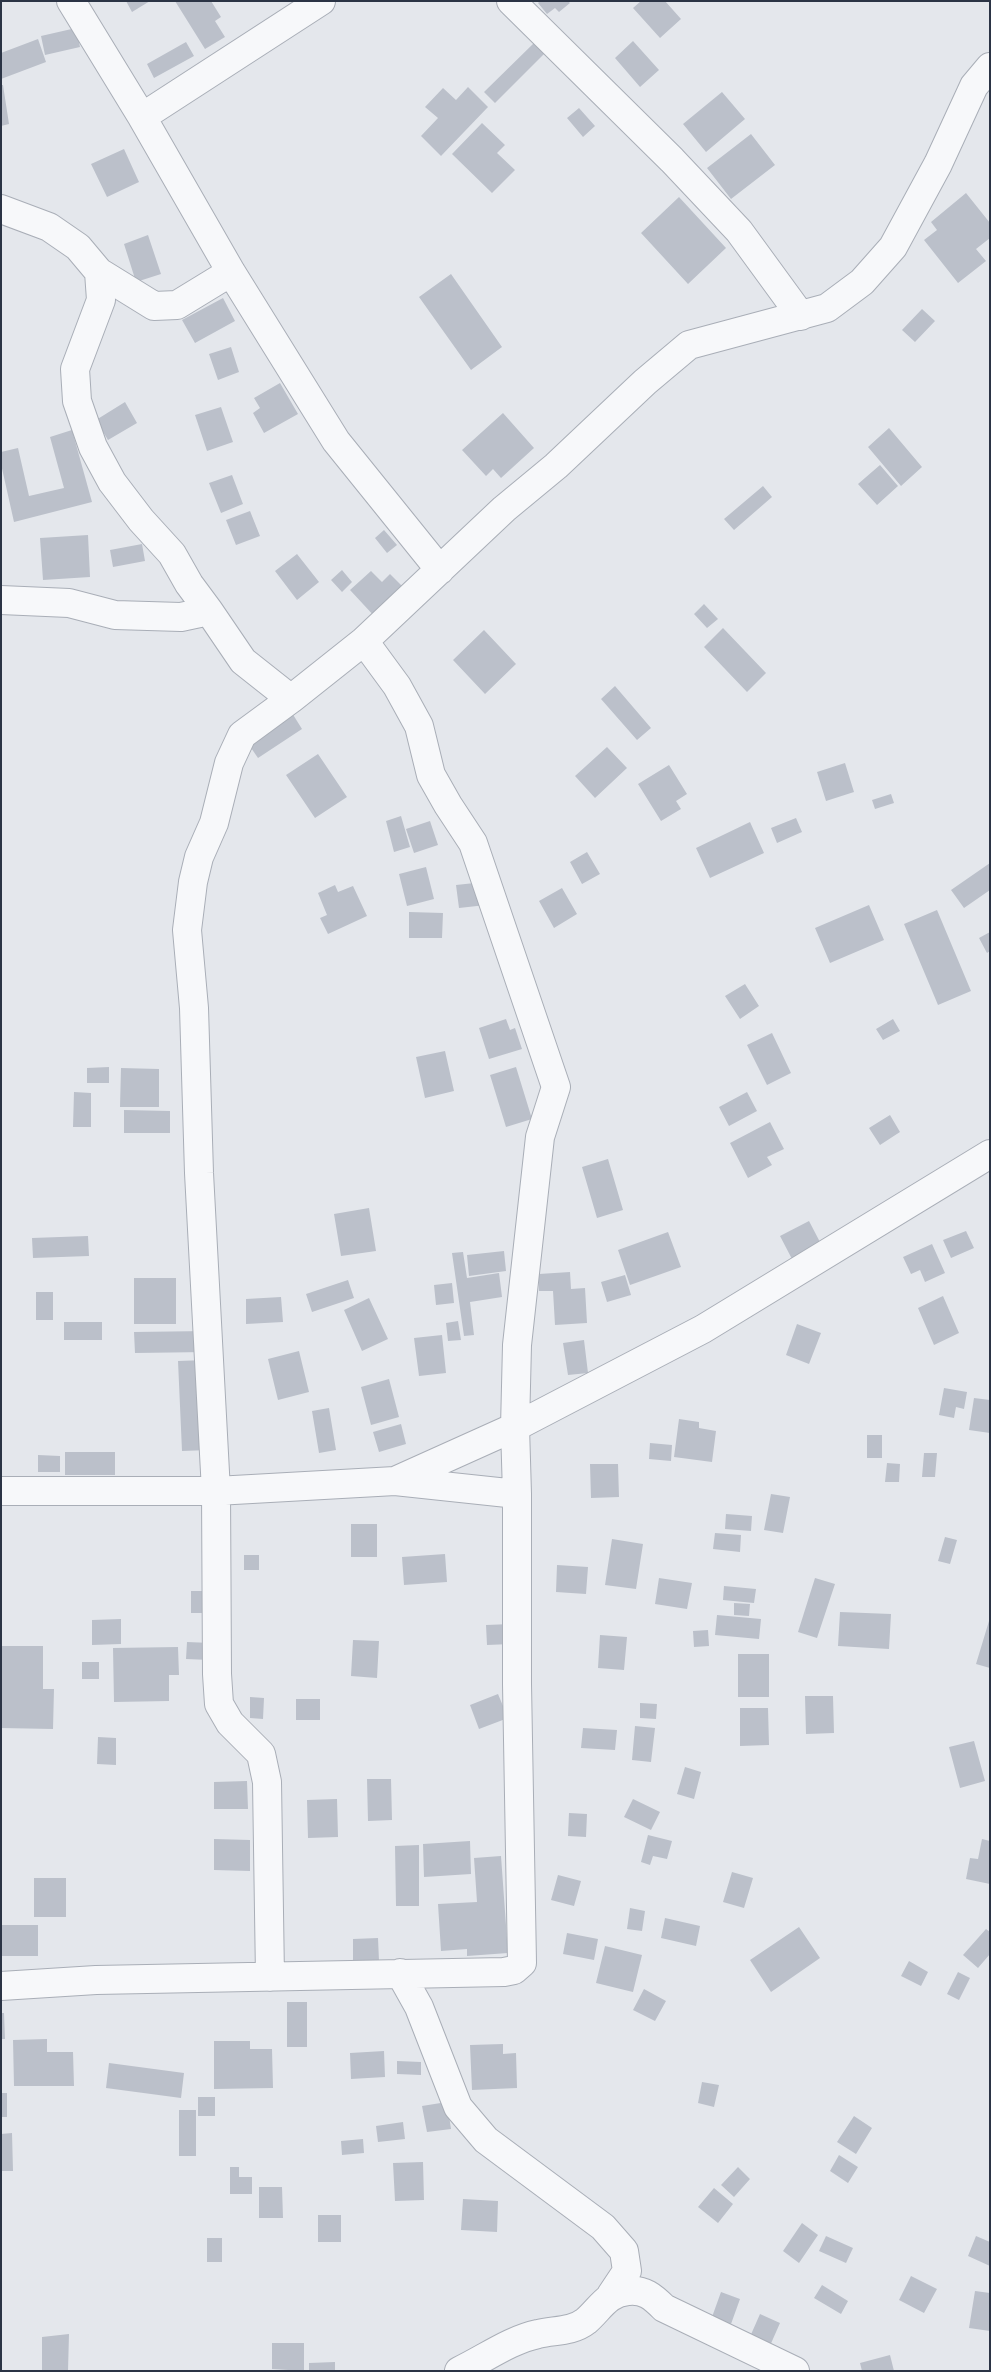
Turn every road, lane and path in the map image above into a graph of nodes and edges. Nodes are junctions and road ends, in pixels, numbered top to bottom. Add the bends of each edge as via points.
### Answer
1 (71, 1) edge
2 (322, 1) edge
3 (511, 1) edge
4 (990, 67) edge
5 (142, 117) junction
6 (1, 209) edge
7 (98, 272) junction
8 (231, 272) junction
9 (800, 316) junction
10 (440, 570) junction
11 (1, 600) edge
12 (209, 611) junction
13 (364, 641) junction
14 (291, 699) junction
15 (990, 1154) edge
16 (515, 1427) junction
17 (395, 1481) junction
18 (1, 1491) edge
19 (216, 1491) junction
20 (517, 1494) junction
21 (400, 1973) junction
22 (270, 1978) junction
23 (1, 1986) edge
24 (611, 2295) junction
25 (459, 2371) edge
26 (796, 2371) edge

1 - 5 street
2 - 5 street
3 - 9 street via 739,231
4 - 9 street via 974,86 938,164 893,247 855,287 827,308
5 - 8 street
6 - 7 street via 49,227 78,247
7 - 8 street via 154,306 177,305
7 - 12 street via 100,300 75,369 76,401 93,447 112,482 172,554
8 - 10 street via 336,441
9 - 10 street via 689,345
10 - 13 street
11 - 12 street via 69,603 115,615 181,617
12 - 14 street via 243,660
13 - 14 street
13 - 16 street via 397,686 420,726 431,775 473,843 556,1087 540,1137 527,1243 517,1345
14 - 19 street via 242,735 229,763 214,823 199,857 187,930 194,1008 199,1173
15 - 16 street via 703,1329
16 - 17 street
16 - 20 street
17 - 19 street
17 - 20 street
18 - 19 street
19 - 22 street via 219,1704 230,1723 261,1754 267,1782
20 - 21 street via 522,1963 514,1970 504,1972
21 - 22 street
21 - 24 street via 419,2008 458,2107 486,2140 604,2227 624,2252 627,2271
22 - 23 street via 96,1980
24 - 25 street via 585,2321 564,2331 539,2334 509,2344
24 - 26 street via 628,2290 648,2292 664,2308

